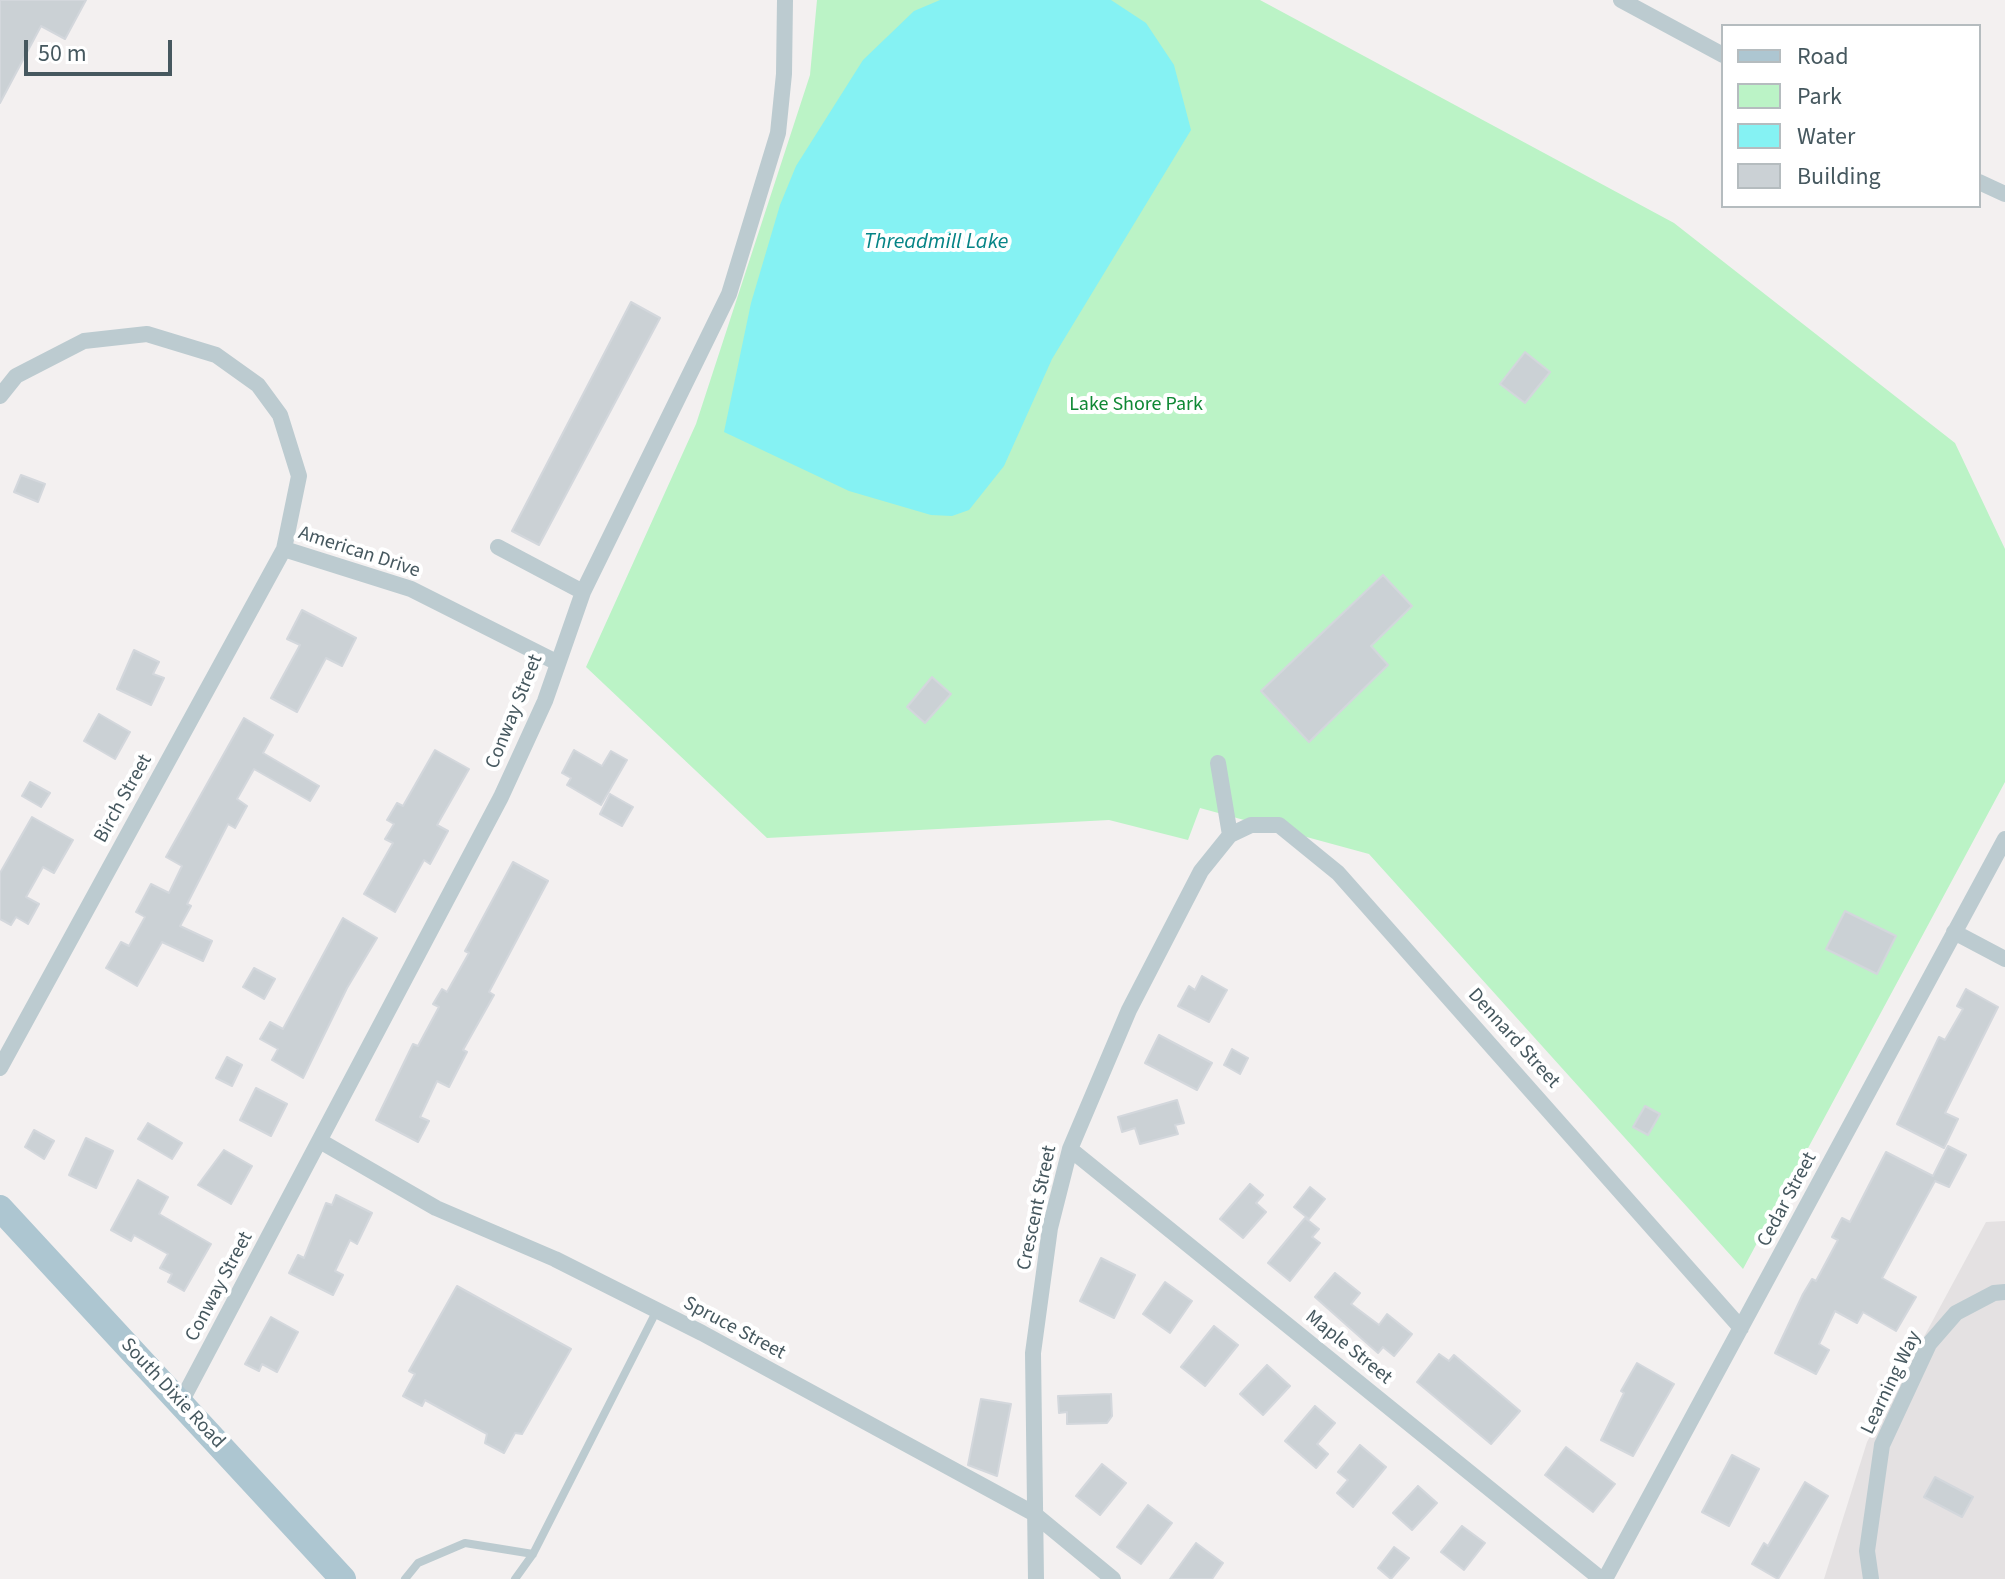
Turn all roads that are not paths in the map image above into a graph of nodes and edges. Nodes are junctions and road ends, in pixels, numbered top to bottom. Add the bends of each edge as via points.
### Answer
1 (785, 0) edge
2 (1621, 0) edge
3 (1721, 54) edge
4 (1981, 183) edge
5 (2005, 194) edge
6 (0, 396) edge
7 (498, 547) dead end
8 (284, 549) junction
9 (583, 592) junction
10 (558, 663) junction
11 (1218, 763) dead end
12 (1230, 835) junction
13 (2005, 839) edge
14 (1954, 932) junction
15 (2005, 959) edge
16 (0, 1068) edge
17 (320, 1141) junction
18 (1070, 1149) junction
19 (0, 1208) edge
20 (2005, 1292) edge
21 (657, 1310) junction
22 (1741, 1328) junction
23 (180, 1404) junction
24 (1033, 1513) junction
25 (533, 1554) junction
26 (343, 1579) edge
27 (405, 1579) edge
28 (515, 1579) edge
29 (1036, 1579) edge
30 (1113, 1579) edge
31 (1603, 1579) edge
32 (1871, 1579) edge

1 - 9 street, Conway Street via 778,133 729,294
2 - 3 street
4 - 5 street
6 - 8 street, American Drive via 16,376 84,341 147,334 216,355 258,385 280,415 299,476
7 - 9 street
8 - 10 street, American Drive via 411,589
8 - 16 street, Birch Street
9 - 10 street, Conway Street
10 - 17 street, Conway Street via 501,797
11 - 12 street
12 - 18 street, Crescent Street via 1201,871 1136,996
12 - 22 street, Dennard Street via 1251,825 1279,825 1338,873
13 - 14 street, Cedar Street
14 - 15 street
14 - 22 street, Cedar Street
17 - 21 street, Spruce Street via 436,1208
17 - 23 street, Conway Street
18 - 24 street, Crescent Street via 1050,1228 1033,1353
18 - 31 street, Maple Street
19 - 23 main road, South Dixie Road
20 - 32 street, Learning Way via 1956,1313 1922,1358 1882,1445 1867,1551
21 - 24 street, Spruce Street
21 - 25 lane
22 - 31 street, Cedar Street
23 - 26 main road, South Dixie Road
24 - 29 street, Crescent Street
24 - 30 street, Spruce Street
25 - 27 lane via 465,1543 418,1563
25 - 28 lane

